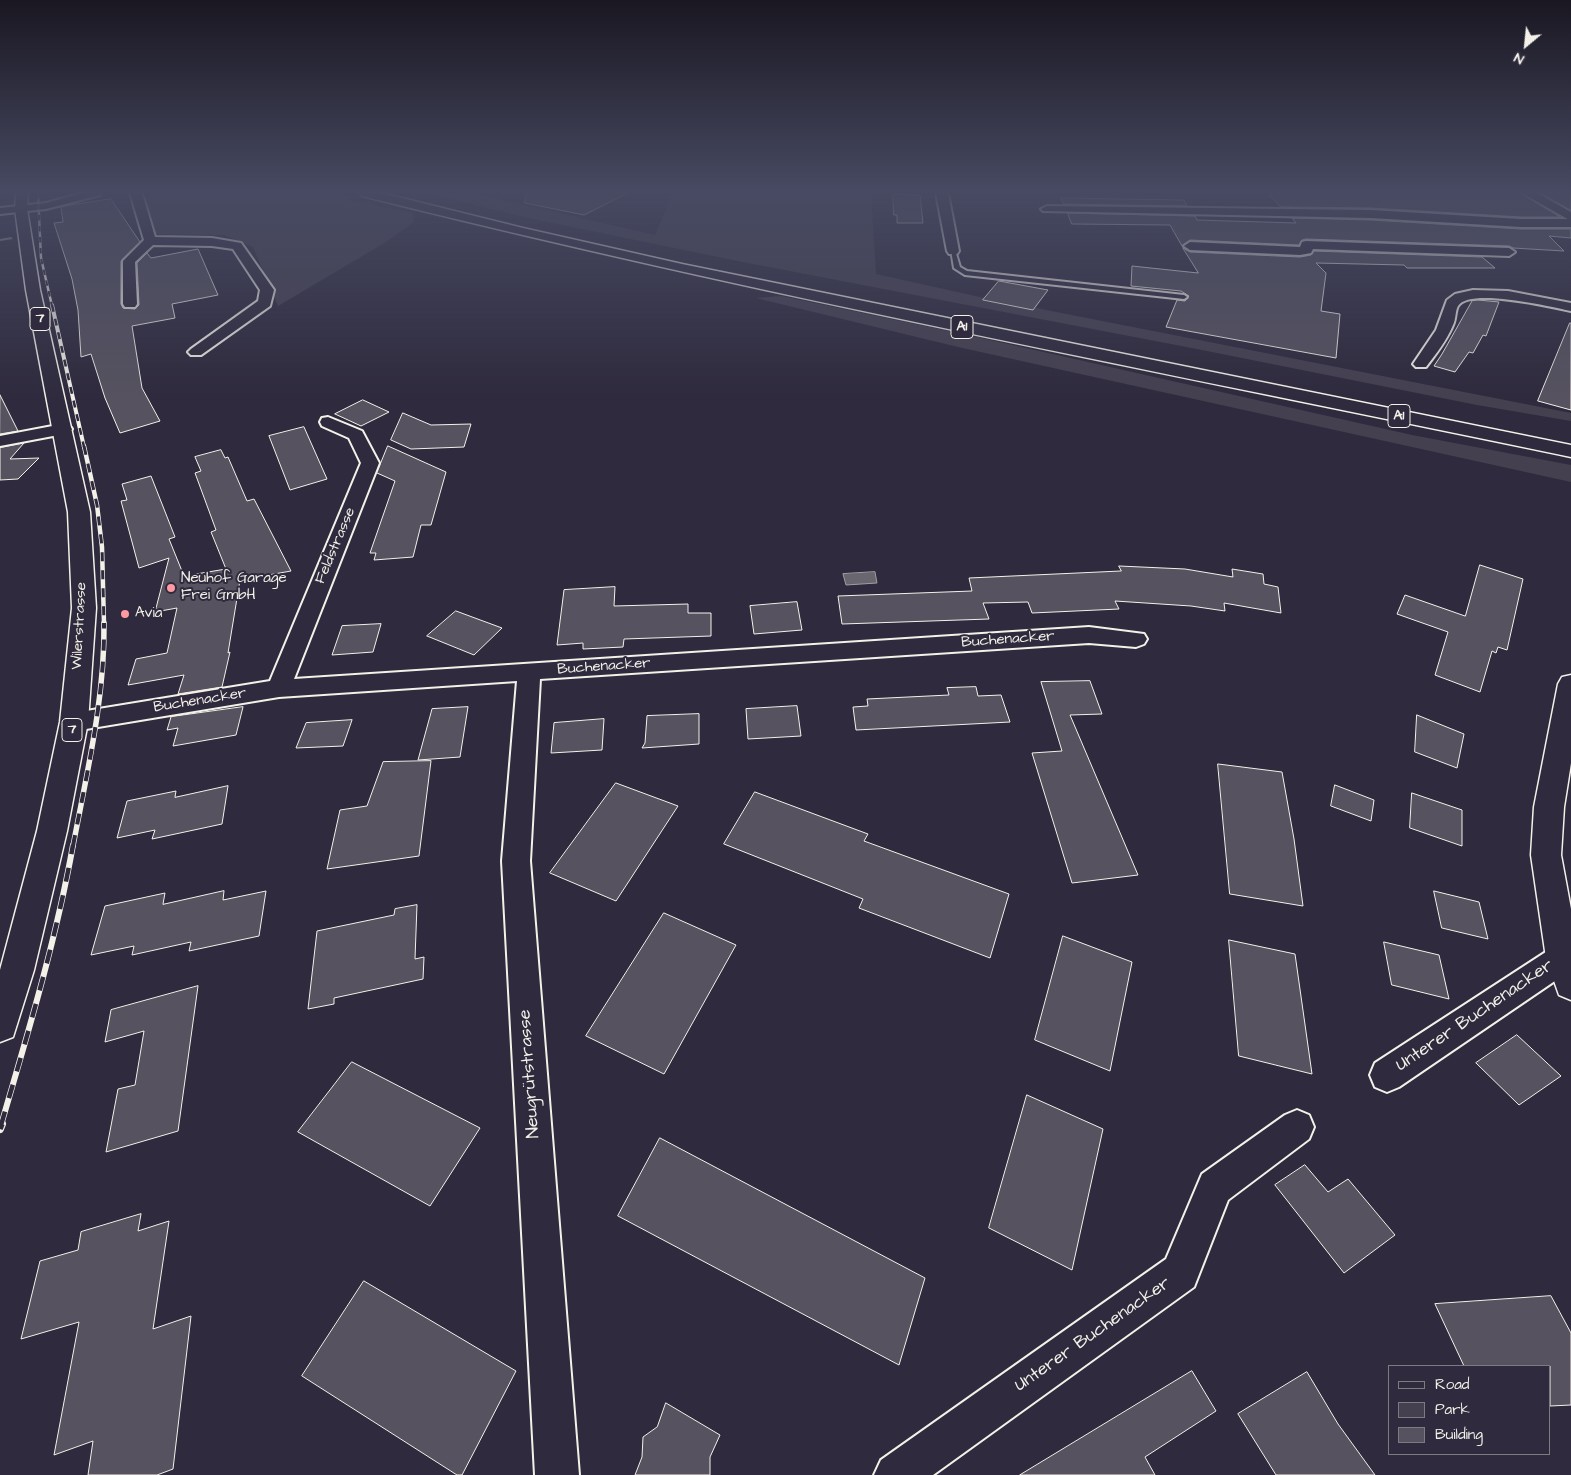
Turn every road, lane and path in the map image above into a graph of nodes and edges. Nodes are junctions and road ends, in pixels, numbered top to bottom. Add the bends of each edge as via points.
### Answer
1 (29, 262) edge
2 (129, 262) edge
3 (248, 262) edge
4 (655, 262) edge
5 (714, 262) edge
6 (956, 262) edge
7 (1184, 297) dead end
8 (130, 304) dead end
9 (1571, 307) edge
10 (196, 352) dead end
11 (1421, 364) dead end
12 (328, 422) dead end
13 (63, 429) junction
14 (1571, 434) edge
15 (0, 441) edge
16 (1566, 451) edge
17 (1136, 639) dead end
18 (529, 672) junction
19 (1571, 684) edge
20 (280, 688) junction
21 (74, 722) junction
22 (1563, 917) edge
23 (1567, 971) edge
24 (0, 1025) edge
25 (1387, 1075) dead end
26 (1298, 1127) dead end
27 (557, 1475) edge
28 (896, 1475) edge

1 - 13 main road, Wilerstrasse / 7
2 - 8 street
3 - 10 street via 267,290 265,303
4 - 16 main road, A1
5 - 14 main road, A1
6 - 7 lane via 957,268 965,273
9 - 11 street via 1506,295 1457,298 1452,303 1446,325
12 - 20 street, Feldstrasse via 356,435 370,463
13 - 15 street
13 - 21 main road, Wilerstrasse / 7 via 79,512 84,608
17 - 18 street, Buchenacker via 1088,635
18 - 20 street, Buchenacker
18 - 27 street, Neugrütstrasse via 516,861
19 - 22 main road via 1549,807 1546,855
20 - 21 street, Buchenacker
21 - 24 main road, Wilerstrasse / 7 via 50,840
22 - 23 main road
23 - 25 street, Unterer Buchenacker
26 - 28 street, Unterer Buchenacker via 1215,1187 1180,1272

